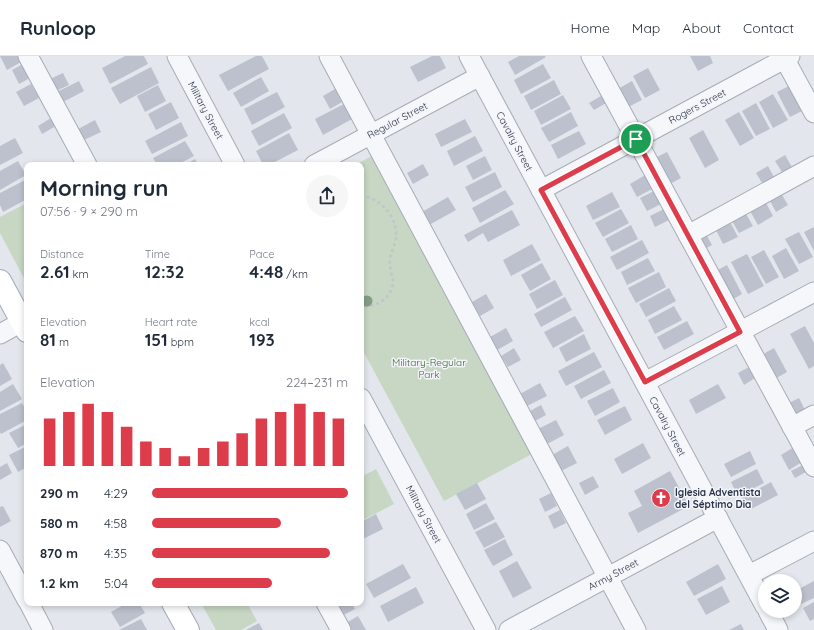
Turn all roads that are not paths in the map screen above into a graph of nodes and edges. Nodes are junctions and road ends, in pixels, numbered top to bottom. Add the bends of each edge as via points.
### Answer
1 (28, 56) edge
2 (177, 56) edge
3 (329, 56) edge
4 (469, 56) edge
5 (591, 56) edge
6 (786, 57) edge
7 (480, 76) junction
8 (814, 113) edge
9 (371, 134) junction
10 (636, 139) junction
11 (85, 162) edge
12 (233, 162) edge
13 (320, 162) edge
14 (814, 166) edge
15 (541, 190) junction
16 (688, 235) junction
17 (0, 281) edge
18 (814, 292) edge
19 (24, 322) edge
20 (24, 324) edge
21 (740, 332) junction
22 (0, 334) edge
23 (645, 382) junction
24 (364, 404) edge
25 (814, 416) edge
26 (792, 427) junction
27 (814, 467) edge
28 (718, 518) junction
29 (814, 540) edge
30 (0, 550) edge
31 (749, 575) junction
32 (607, 577) junction
33 (758, 592) edge
34 (24, 594) edge
35 (31, 606) edge
36 (176, 606) edge
37 (328, 606) edge
38 (772, 618) edge
39 (43, 630) edge
40 (188, 630) edge
41 (341, 630) edge
42 (486, 630) edge
43 (510, 630) edge
44 (636, 630) edge
45 (778, 630) edge

1 - 11 street
2 - 12 street, Military Street
3 - 9 street
4 - 7 street, Cavalry Street
5 - 10 street
6 - 8 street
6 - 10 street, Rogers Street
7 - 9 street, Regular Street
7 - 15 street, Cavalry Street
9 - 13 street, Regular Street
9 - 32 street
10 - 15 street, Rogers Street
10 - 16 street
14 - 16 street
15 - 23 street, Cavalry Street
16 - 21 street
17 - 19 main road
18 - 21 street
20 - 22 street
21 - 23 street
21 - 26 street
23 - 28 street, Cavalry Street
24 - 42 street, Military Street
25 - 26 street
26 - 27 street
28 - 31 street, Cavalry Street
28 - 32 street, Army Street
29 - 31 street
30 - 34 street
31 - 33 street, Cavalry Street
32 - 43 street, Army Street
32 - 44 street
35 - 39 street
36 - 40 main road
37 - 41 street
38 - 45 street

